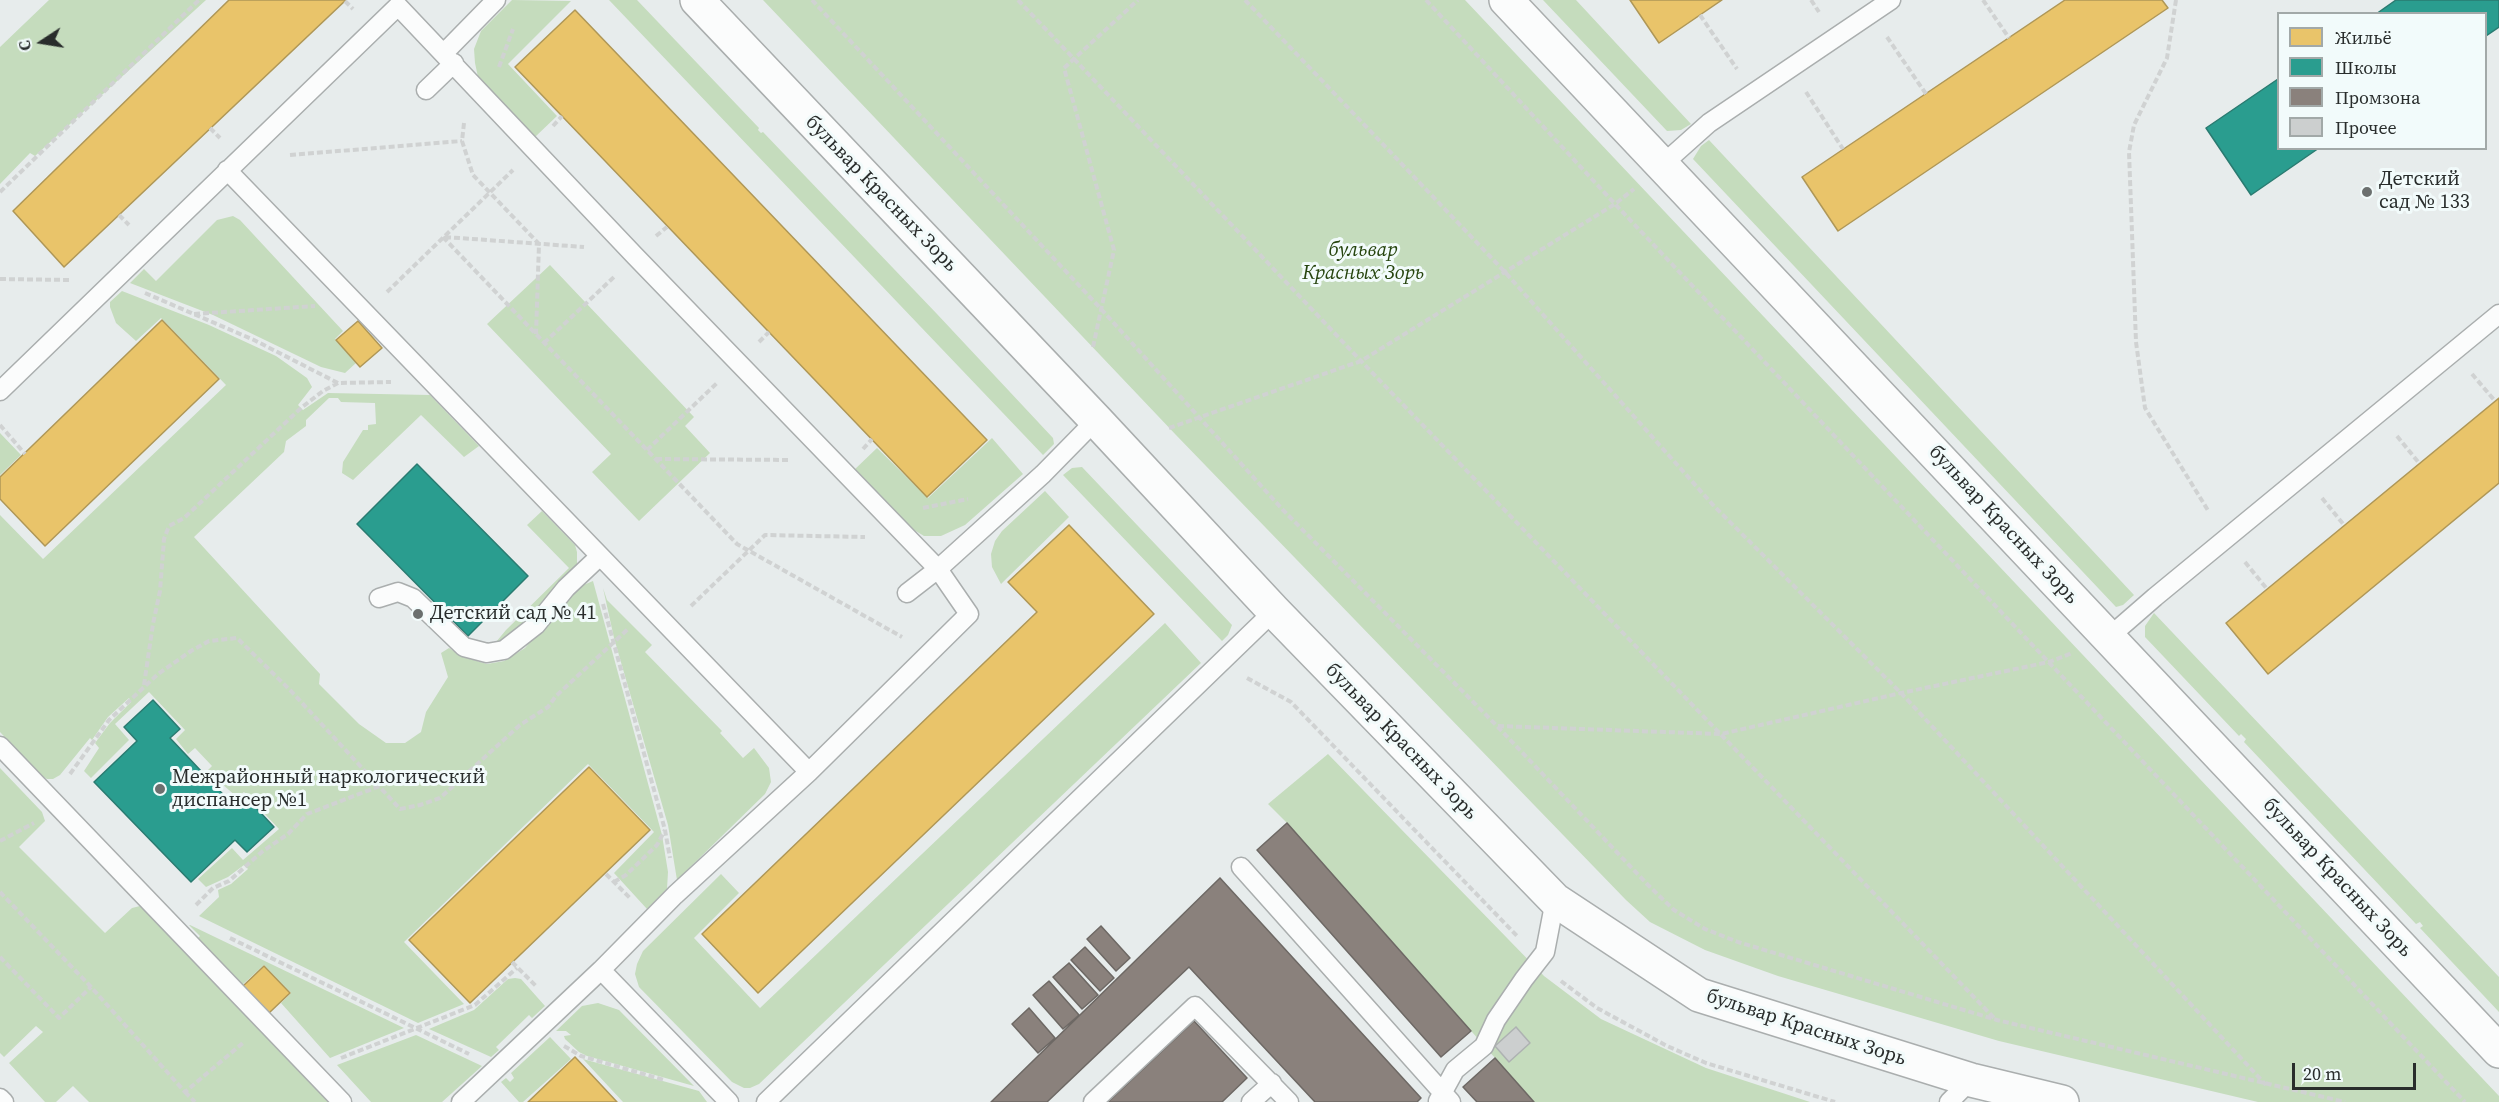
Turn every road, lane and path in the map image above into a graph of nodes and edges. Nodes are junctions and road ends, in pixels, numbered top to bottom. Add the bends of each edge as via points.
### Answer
1 (198, 0) edge
2 (496, 0) edge
3 (697, 0) edge
4 (812, 0) edge
5 (1018, 0) edge
6 (1138, 0) edge
7 (1245, 0) edge
8 (1426, 0) edge
9 (1506, 0) edge
10 (1891, 0) edge
11 (1983, 0) edge
12 (2176, 0) edge
13 (1871, 14) junction
14 (1700, 15) dead end
15 (517, 20) dead end
16 (2009, 38) dead end
17 (449, 58) junction
18 (1073, 58) junction
19 (1790, 68) junction
20 (498, 70) dead end
21 (477, 88) junction
22 (426, 90) dead end
23 (1753, 93) junction
24 (1926, 94) dead end
25 (462, 141) junction
26 (536, 149) junction
27 (1843, 149) dead end
28 (233, 164) junction
29 (1662, 165) junction
30 (0, 192) edge
31 (490, 193) junction
32 (1615, 204) junction
33 (443, 237) junction
34 (622, 242) junction
35 (539, 244) junction
36 (635, 256) junction
37 (1504, 271) junction
38 (0, 279) edge
39 (115, 281) junction
40 (359, 308) junction
41 (1102, 310) junction
42 (193, 314) junction
43 (2499, 314) edge
44 (536, 334) junction
45 (544, 343) junction
46 (1093, 347) dead end
47 (1361, 361) junction
48 (740, 362) junction
49 (430, 382) junction
50 (338, 384) junction
51 (0, 391) edge
52 (1199, 416) junction
53 (1096, 420) junction
54 (0, 425) edge
55 (1169, 428) dead end
56 (647, 450) junction
57 (25, 454) dead end
58 (655, 459) junction
59 (836, 461) junction
60 (971, 498) dead end
61 (917, 509) dead end
62 (909, 538) junction
63 (2226, 538) junction
64 (749, 551) junction
65 (597, 560) junction
66 (938, 569) junction
67 (907, 593) dead end
68 (379, 598) dead end
69 (649, 607) junction
70 (1274, 610) junction
71 (669, 627) junction
72 (2109, 638) junction
73 (613, 642) junction
74 (930, 653) junction
75 (2049, 662) junction
76 (144, 686) junction
77 (1901, 693) junction
78 (1497, 726) junction
79 (1721, 734) junction
80 (0, 746) edge
81 (809, 772) junction
82 (380, 786) junction
83 (52, 800) junction
84 (665, 830) junction
85 (1241, 867) dead end
86 (614, 882) dead end
87 (0, 892) edge
88 (675, 896) junction
89 (1555, 900) junction
90 (173, 927) junction
91 (227, 937) dead end
92 (0, 957) edge
93 (517, 968) dead end
94 (601, 970) junction
95 (91, 987) junction
96 (1996, 1020) junction
97 (265, 1024) junction
98 (544, 1025) junction
99 (417, 1029) junction
100 (2499, 1051) edge
101 (498, 1068) junction
102 (312, 1071) junction
103 (1272, 1083) junction
104 (2267, 1085) junction
105 (1960, 1091) edge
106 (185, 1092) junction
107 (725, 1097) edge
108 (0, 1098) edge
109 (1444, 1099) edge
110 (4, 1102) edge
111 (195, 1102) edge
112 (342, 1102) edge
113 (461, 1102) edge
114 (766, 1102) edge
115 (1093, 1102) edge
116 (1251, 1102) edge
117 (1289, 1102) edge
118 (2062, 1102) edge
119 (2345, 1102) edge
120 (2465, 1102) edge

1 - 30 path
2 - 17 lane
3 - 53 street, бульвар Красных Зорь
4 - 41 path
5 - 18 path
6 - 18 path
7 - 37 path
8 - 32 path
9 - 29 street, бульвар Красных Зорь
10 - 13 lane
11 - 16 path
12 - 63 path via 2167,58 2134,125 2128,152 2136,342 2145,408
13 - 19 lane
13 - 24 path
14 - 23 path
15 - 20 path
17 - 21 lane
17 - 22 lane
17 - 28 lane via 398,6
18 - 41 path via 1064,68 1114,250
18 - 47 path
19 - 23 lane
19 - 27 path
21 - 25 path via 465,115
21 - 26 lane
23 - 29 lane via 1709,123
25 - 28 path
25 - 31 path via 473,175
26 - 31 path
26 - 34 lane
28 - 39 lane
28 - 40 lane
29 - 32 path
29 - 72 street, бульвар Красных Зорь
31 - 33 path
31 - 35 path
32 - 37 path
32 - 75 path
33 - 35 path
33 - 40 path
33 - 44 path
34 - 35 path via 603,248
34 - 36 lane
35 - 44 path
36 - 45 path
36 - 48 lane
37 - 47 path
37 - 77 path via 1714,506
38 - 39 path
39 - 42 path
39 - 51 lane
40 - 42 path
40 - 49 lane
41 - 46 path
41 - 52 path
42 - 50 path via 254,340
43 - 63 lane
44 - 45 path
45 - 56 path
47 - 52 path
47 - 79 path
48 - 56 path
48 - 59 lane
49 - 50 path
49 - 65 lane
50 - 76 path via 301,408 184,518 169,526
52 - 55 path
52 - 78 path via 1283,510
53 - 66 lane
53 - 70 street, бульвар Красных Зорь
54 - 57 path
56 - 58 path
58 - 59 path
58 - 64 path via 737,544
59 - 62 lane
60 - 61 path
62 - 64 path via 765,535
62 - 66 lane
63 - 72 lane
64 - 71 path
64 - 74 path
65 - 68 lane via 520,640 496,652 464,647 413,598 398,592
65 - 69 lane
65 - 73 path
66 - 67 lane
66 - 74 lane via 969,614
69 - 71 lane
69 - 73 path
70 - 89 street, бульвар Красных Зорь
70 - 114 lane
71 - 81 lane
72 - 75 path
72 - 100 street, бульвар Красных Зорь
73 - 82 path via 548,707 520,725 440,798 400,809
73 - 84 path
74 - 81 lane
75 - 77 path
75 - 120 path
76 - 82 path via 209,641 237,638
76 - 83 path via 109,720
77 - 79 path
77 - 104 path
78 - 79 path
78 - 96 path via 1648,885 1674,910 1705,929
79 - 96 path
80 - 83 lane
81 - 88 lane
82 - 90 path via 308,814 229,881 213,888
83 - 90 lane
84 - 86 path via 657,845
84 - 88 path
85 - 109 lane
87 - 95 path
88 - 94 lane
89 - 105 street, бульвар Красных Зорь via 1699,995
89 - 109 lane via 1545,952 1496,1020 1484,1046 1455,1070
90 - 97 lane
91 - 99 path
92 - 95 path via 59,1018
93 - 99 path via 475,1005
94 - 98 lane
94 - 107 lane
95 - 106 path
96 - 104 path
97 - 102 lane
97 - 106 path
98 - 101 lane
98 - 107 path via 569,1050 582,1056
99 - 101 path
99 - 102 path
101 - 113 lane
102 - 112 lane
103 - 115 lane via 1195,1006
103 - 116 lane
103 - 117 lane
104 - 119 path
105 - 118 street, бульвар Красных Зорь
106 - 111 path
108 - 110 lane

